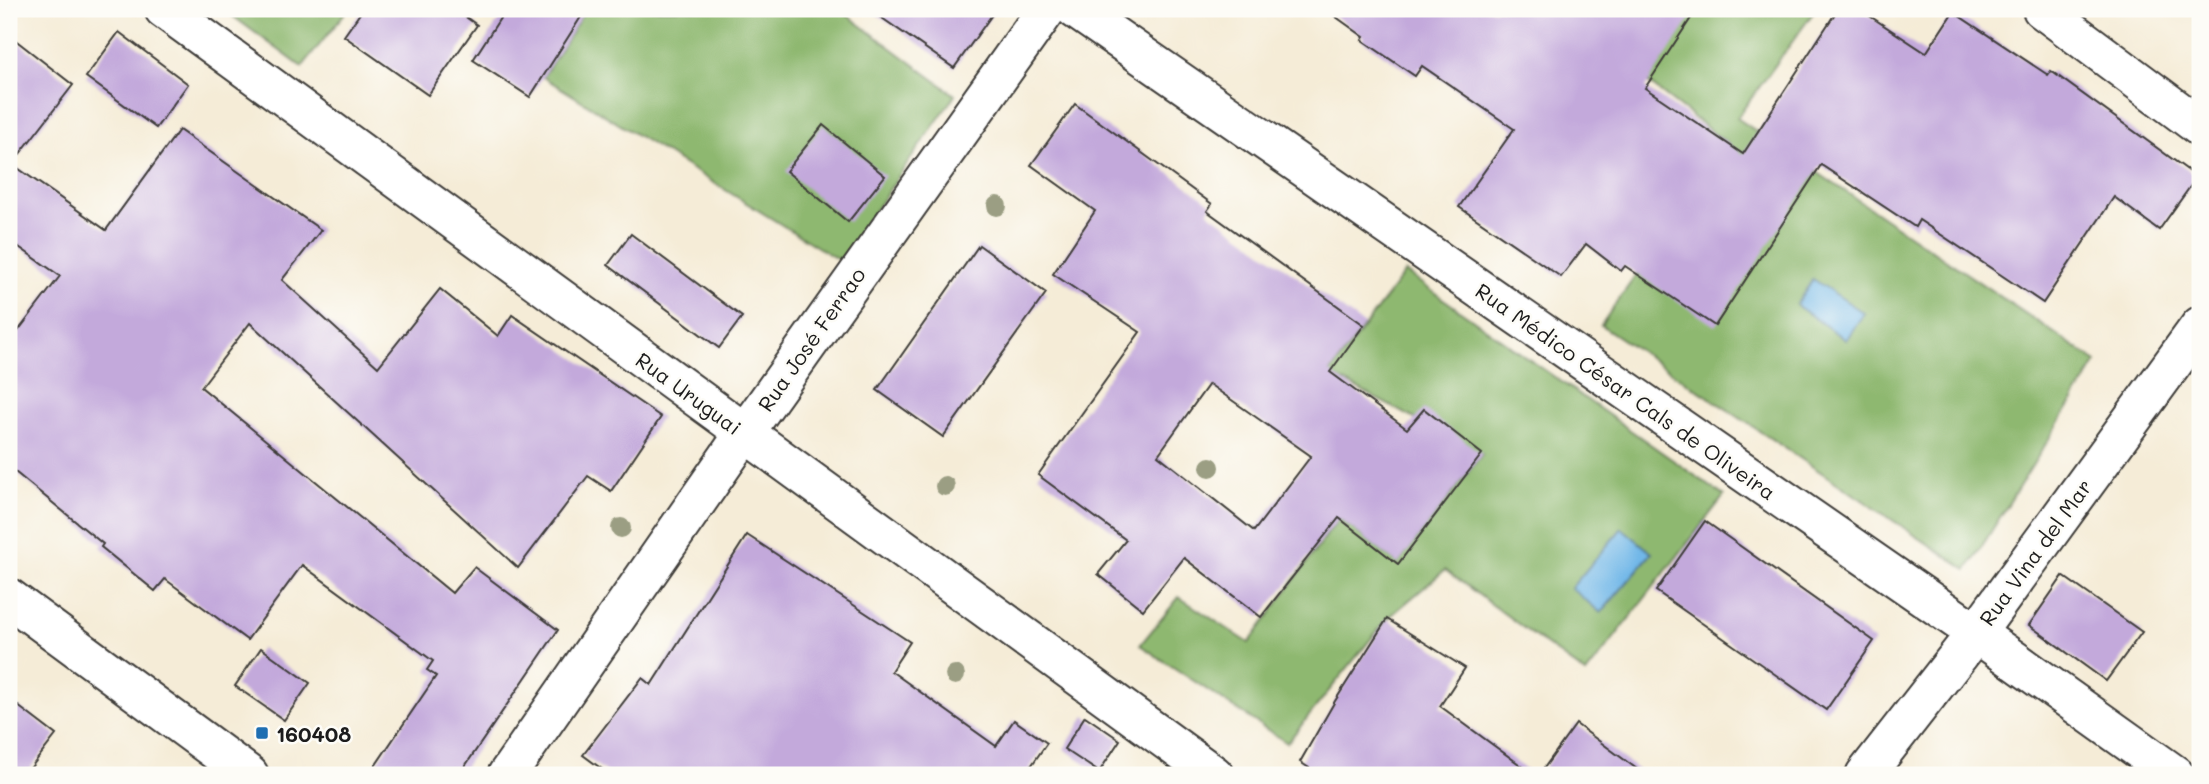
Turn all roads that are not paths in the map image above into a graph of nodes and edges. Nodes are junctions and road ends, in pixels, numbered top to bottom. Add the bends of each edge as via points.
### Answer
1 (164, 9) edge
2 (1047, 9) edge
3 (1074, 9) edge
4 (2042, 9) edge
5 (2200, 127) edge
6 (2200, 326) edge
7 (744, 434) junction
8 (9, 598) edge
9 (1976, 633) junction
10 (249, 775) edge
11 (507, 775) edge
12 (1214, 775) edge
13 (1865, 775) edge
14 (2175, 775) edge

1 - 7 street, Rua Uruguai
2 - 7 street, Rua José Ferrao
3 - 9 street, Rua Médico César Cals de Oliveira
4 - 5 street
6 - 9 street, Rua Vina del Mar
7 - 11 street, Rua José Ferrao
7 - 12 street, Rua Uruguai
8 - 10 street
9 - 13 street, Rua Vina del Mar
9 - 14 street, Rua Médico César Cals de Oliveira

